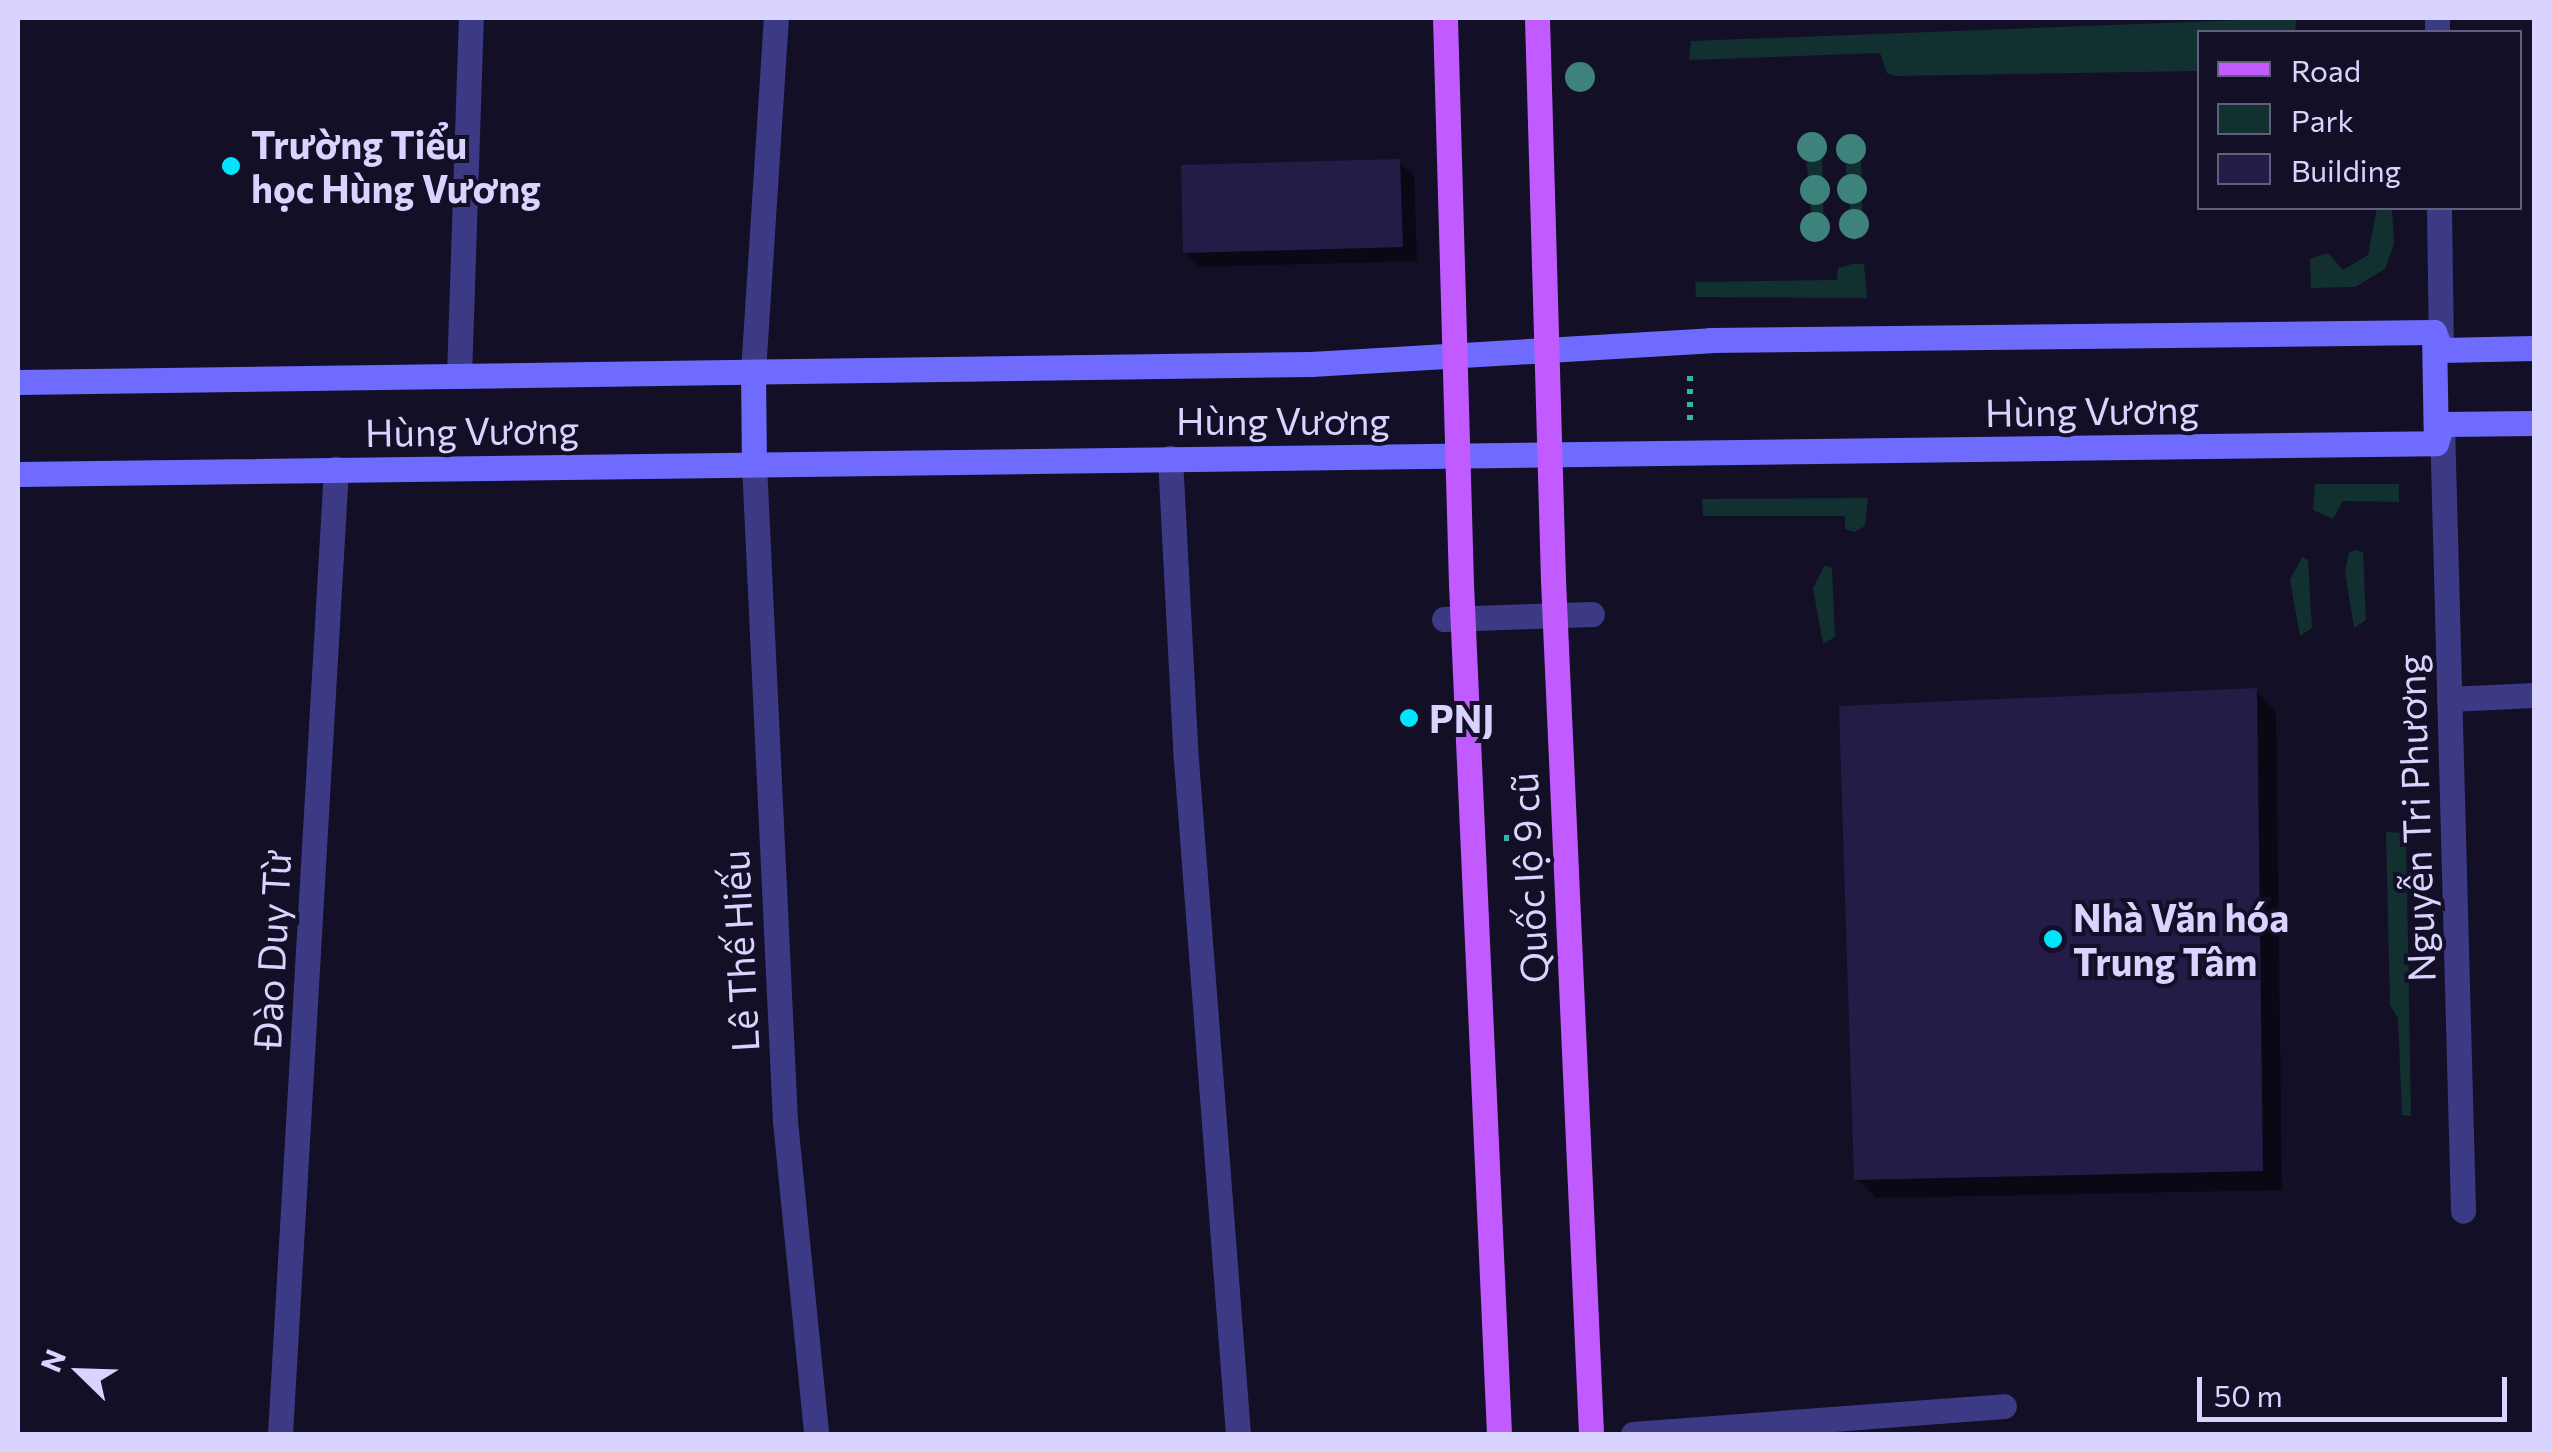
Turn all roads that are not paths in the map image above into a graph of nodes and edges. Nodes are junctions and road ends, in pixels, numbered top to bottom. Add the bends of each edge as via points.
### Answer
1 (471, 18) edge
2 (776, 18) edge
3 (1445, 18) edge
4 (1537, 18) edge
5 (2439, 210) edge
6 (2437, 341) junction
7 (1546, 346) junction
8 (2534, 348) edge
9 (1454, 354) junction
10 (753, 372) junction
11 (459, 376) junction
12 (18, 382) edge
13 (2534, 423) edge
14 (2439, 434) junction
15 (1170, 458) junction
16 (1458, 458) junction
17 (1549, 459) junction
18 (754, 464) junction
19 (336, 469) junction
20 (18, 474) edge
21 (1592, 614) dead end
22 (1554, 616) junction
23 (1454, 619) junction
24 (2534, 694) edge
25 (2450, 699) junction
26 (2464, 1210) dead end
27 (2004, 1406) dead end
28 (280, 1434) edge
29 (816, 1434) edge
30 (1238, 1434) edge
31 (1499, 1434) edge
32 (1590, 1434) edge
33 (1634, 1434) edge

1 - 11 street
2 - 10 street
3 - 9 main road, Quốc lộ 9 cũ
4 - 7 main road, Quốc lộ 9 cũ
5 - 6 street
6 - 7 main road, Hùng Vương
6 - 8 main road, Hùng Vương
6 - 14 main road
7 - 9 main road, Hùng Vương
7 - 17 main road, Quốc lộ 9 cũ
9 - 10 main road, Hùng Vương via 1311,364
9 - 16 main road, Quốc lộ 9 cũ
10 - 11 main road, Hùng Vương
10 - 18 main road
11 - 12 main road, Hùng Vương
13 - 14 main road, Hùng Vương
14 - 17 main road, Hùng Vương
14 - 25 street, Nguyễn Tri Phương
15 - 16 main road, Hùng Vương
15 - 18 main road, Hùng Vương
15 - 30 street via 1186,760
16 - 17 main road, Hùng Vương
16 - 23 main road, Quốc lộ 9 cũ
17 - 22 main road, Quốc lộ 9 cũ
18 - 19 main road, Hùng Vương
18 - 29 street, Lê Thế Hiếu via 784,1122
19 - 20 main road, Hùng Vương
19 - 28 street, Đào Duy Từ
21 - 22 street
22 - 23 street
22 - 32 main road, Quốc lộ 9 cũ
23 - 31 main road, Quốc lộ 9 cũ via 1472,838
24 - 25 street
25 - 26 street, Nguyễn Tri Phương
27 - 33 street

